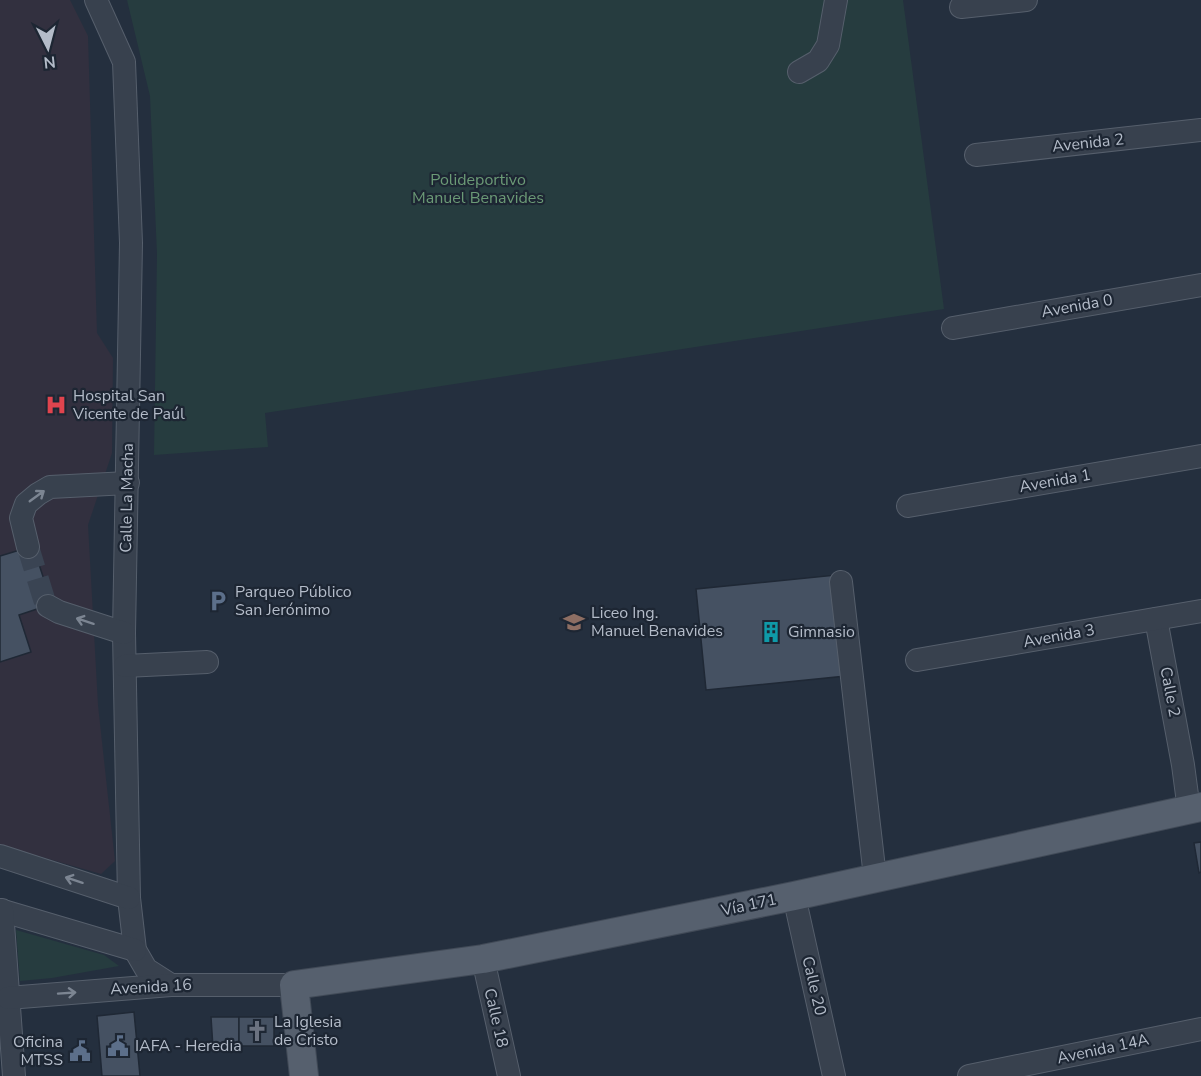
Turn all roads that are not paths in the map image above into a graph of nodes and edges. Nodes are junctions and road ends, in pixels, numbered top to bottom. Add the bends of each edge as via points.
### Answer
1 (96, 0) edge
2 (105, 0) edge
3 (836, 0) edge
4 (1026, 0) edge
5 (962, 7) dead end
6 (114, 39) junction
7 (800, 72) dead end
8 (1201, 130) edge
9 (976, 155) dead end
10 (1201, 285) edge
11 (953, 328) dead end
12 (1201, 456) edge
13 (128, 483) junction
14 (908, 506) dead end
15 (28, 547) tunnel mouth
16 (841, 582) dead end
17 (48, 606) dead end
18 (1201, 611) edge
19 (1156, 619) junction
20 (124, 633) junction
21 (917, 660) dead end
22 (207, 662) dead end
23 (125, 666) junction
24 (1195, 808) edge
25 (0, 856) edge
26 (875, 877) junction
27 (794, 896) junction
28 (129, 898) junction
29 (1, 910) edge
30 (135, 950) junction
31 (483, 959) junction
32 (171, 985) junction
33 (294, 985) junction
34 (8, 998) junction
35 (1201, 1029) edge
36 (14, 1076) edge
37 (304, 1076) edge
38 (509, 1076) edge
39 (834, 1076) edge
40 (969, 1076) edge

1 - 6 street, Calle La Macha
2 - 6 street
3 - 7 street via 828,45 818,61
4 - 5 street
6 - 13 street, Calle La Macha via 124,62 131,243
8 - 9 street, Avenida 2
10 - 11 street, Avenida 0
12 - 14 street, Avenida 1
15 -> 13 street via 21,518 26,504 38,494 50,487
13 - 20 street, Calle La Macha
16 - 26 street
20 -> 17 street
18 - 19 street, Avenida 3
19 - 21 street, Avenida 3
19 - 24 street, Calle 2 via 1183,765
20 - 23 street, Calle La Macha
22 - 23 street
23 - 28 street, Calle La Macha
24 - 26 main road, Vía 171
28 -> 25 street
26 - 27 main road, Vía 171
27 - 31 main road, Vía 171
27 - 39 street, Calle 20
28 - 30 street, Calle La Macha
29 - 30 street
29 - 34 street
30 - 32 street via 146,969
31 - 33 main road, Vía 171
31 - 38 street, Calle 18
32 - 33 street, Avenida 16
34 -> 32 street, Avenida 16
33 - 37 main road
34 - 36 street
35 - 40 street, Avenida 14A

